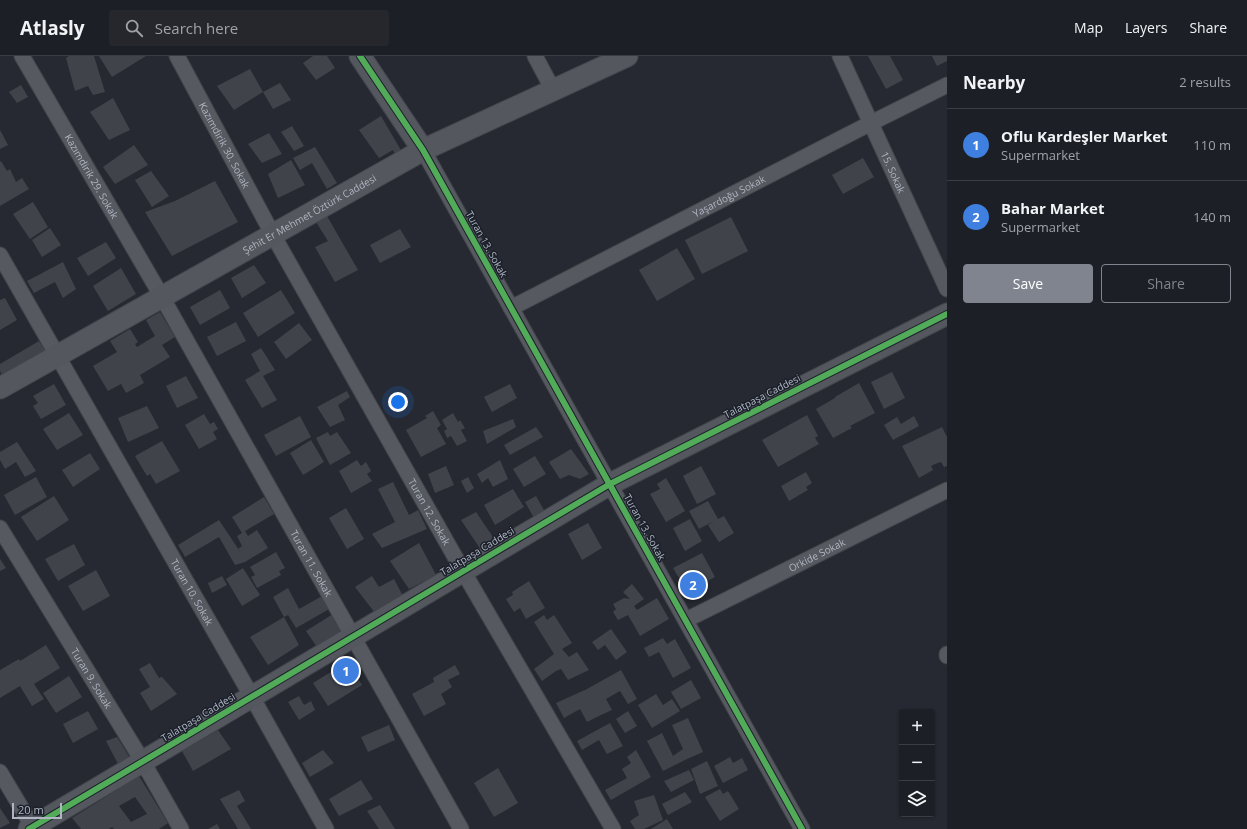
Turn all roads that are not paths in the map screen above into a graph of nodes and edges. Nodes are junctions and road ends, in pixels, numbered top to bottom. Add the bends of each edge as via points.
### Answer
1 (22, 56) edge
2 (177, 56) edge
3 (360, 56) edge
4 (535, 56) edge
5 (627, 56) edge
6 (840, 56) edge
7 (947, 85) edge
8 (553, 90) junction
9 (871, 123) junction
10 (423, 150) junction
11 (273, 235) junction
12 (0, 255) edge
13 (947, 289) edge
14 (162, 297) junction
15 (511, 308) junction
16 (947, 314) edge
17 (58, 356) junction
18 (0, 388) edge
19 (610, 484) junction
20 (947, 490) edge
21 (0, 528) edge
22 (463, 571) junction
23 (686, 620) junction
24 (353, 637) junction
25 (252, 697) junction
26 (143, 762) junction
27 (0, 772) edge
28 (32, 828) edge
29 (181, 829) edge
30 (326, 829) edge
31 (461, 829) edge
32 (613, 829) edge
33 (802, 829) edge

1 - 14 street, Kazımdirik 29. Sokak
2 - 11 street, Kazımdirik 30. Sokak
3 - 10 street
4 - 8 street
5 - 8 street, Şehit Er Mehmet Öztürk Caddesi
6 - 9 street, 15. Sokak
7 - 9 street, Yaşardoğu Sokak
8 - 10 street, Şehit Er Mehmet Öztürk Caddesi
9 - 13 street, 15. Sokak
9 - 15 street, Yaşardoğu Sokak
10 - 11 street, Şehit Er Mehmet Öztürk Caddesi
10 - 15 street, Turan 13. Sokak
11 - 14 street, Şehit Er Mehmet Öztürk Caddesi
11 - 22 street, Turan 12. Sokak
12 - 17 street, Turan 10. Sokak
14 - 17 street, Şehit Er Mehmet Öztürk Caddesi
14 - 24 street, Turan 11. Sokak
15 - 19 street, Turan 13. Sokak
16 - 19 street, Talatpaşa Caddesi
17 - 18 street, Şehit Er Mehmet Öztürk Caddesi
17 - 25 street, Turan 10. Sokak
19 - 22 street, Talatpaşa Caddesi
19 - 23 street, Turan 13. Sokak
20 - 23 street, Orkide Sokak
21 - 26 street, Turan 9. Sokak
22 - 24 street, Talatpaşa Caddesi
22 - 32 street, Turan 12. Sokak
23 - 33 street, Turan 13. Sokak
24 - 25 street, Talatpaşa Caddesi
24 - 31 street, Turan 11. Sokak
25 - 26 street, Talatpaşa Caddesi
25 - 30 street, Turan 10. Sokak
26 - 28 street, Talatpaşa Caddesi
26 - 29 street, Turan 9. Sokak
27 - 28 street

